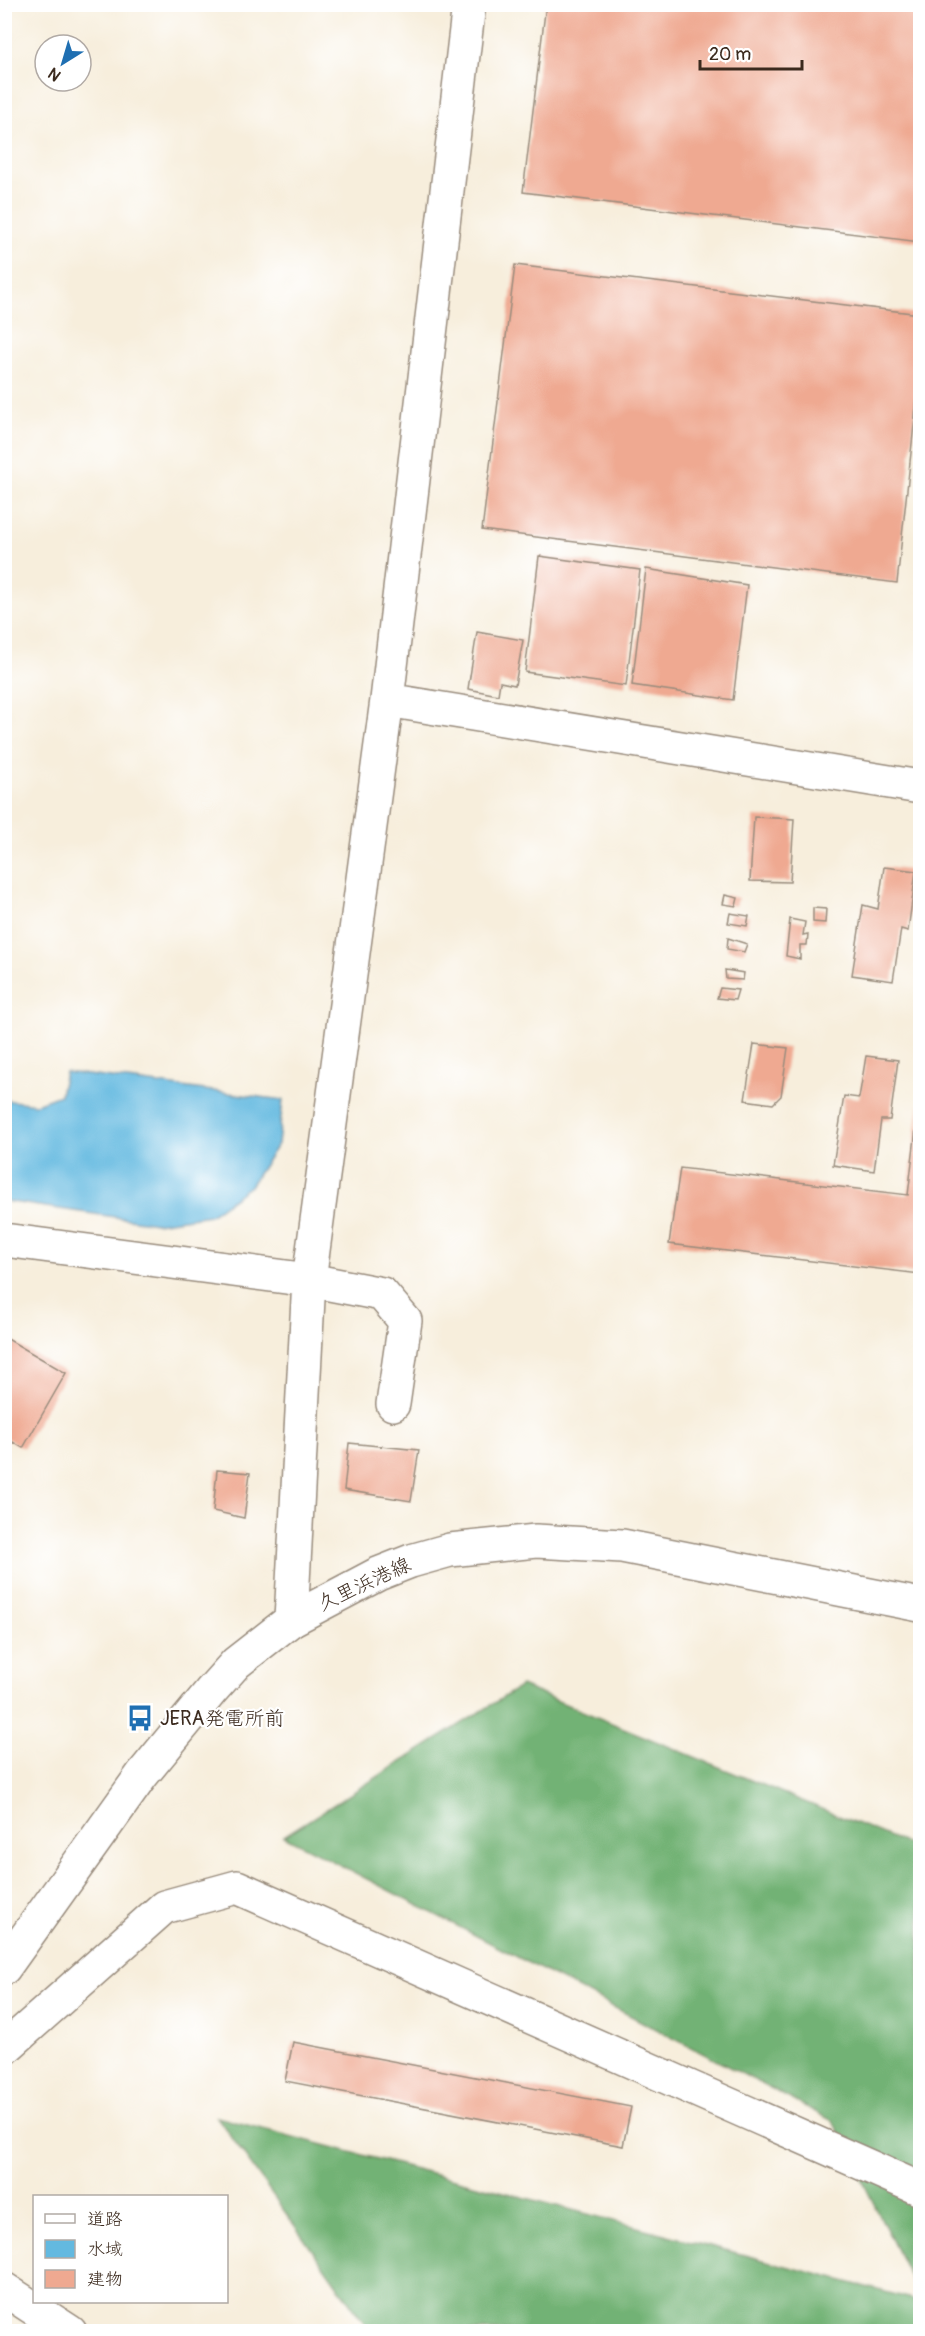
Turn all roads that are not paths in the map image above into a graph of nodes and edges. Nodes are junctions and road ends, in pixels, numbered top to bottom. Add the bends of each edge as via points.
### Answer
1 (469, 4) edge
2 (387, 700) junction
3 (921, 787) edge
4 (4, 1240) edge
5 (309, 1280) junction
6 (393, 1404) dead end
7 (921, 1605) edge
8 (291, 1620) junction
9 (4, 1968) edge
10 (4, 2049) edge
11 (921, 2189) edge
12 (4, 2289) edge
13 (70, 2331) edge

1 - 2 main road
2 - 3 main road
2 - 5 main road
4 - 5 main road
5 - 6 main road via 381,1294 405,1321
5 - 8 main road
7 - 8 main road, 久里浜港線 via 622,1546 536,1541 450,1550 411,1561
8 - 9 main road, 久里浜港線 via 236,1663 210,1691 142,1775
10 - 11 main road via 164,1907 237,1887
12 - 13 main road

